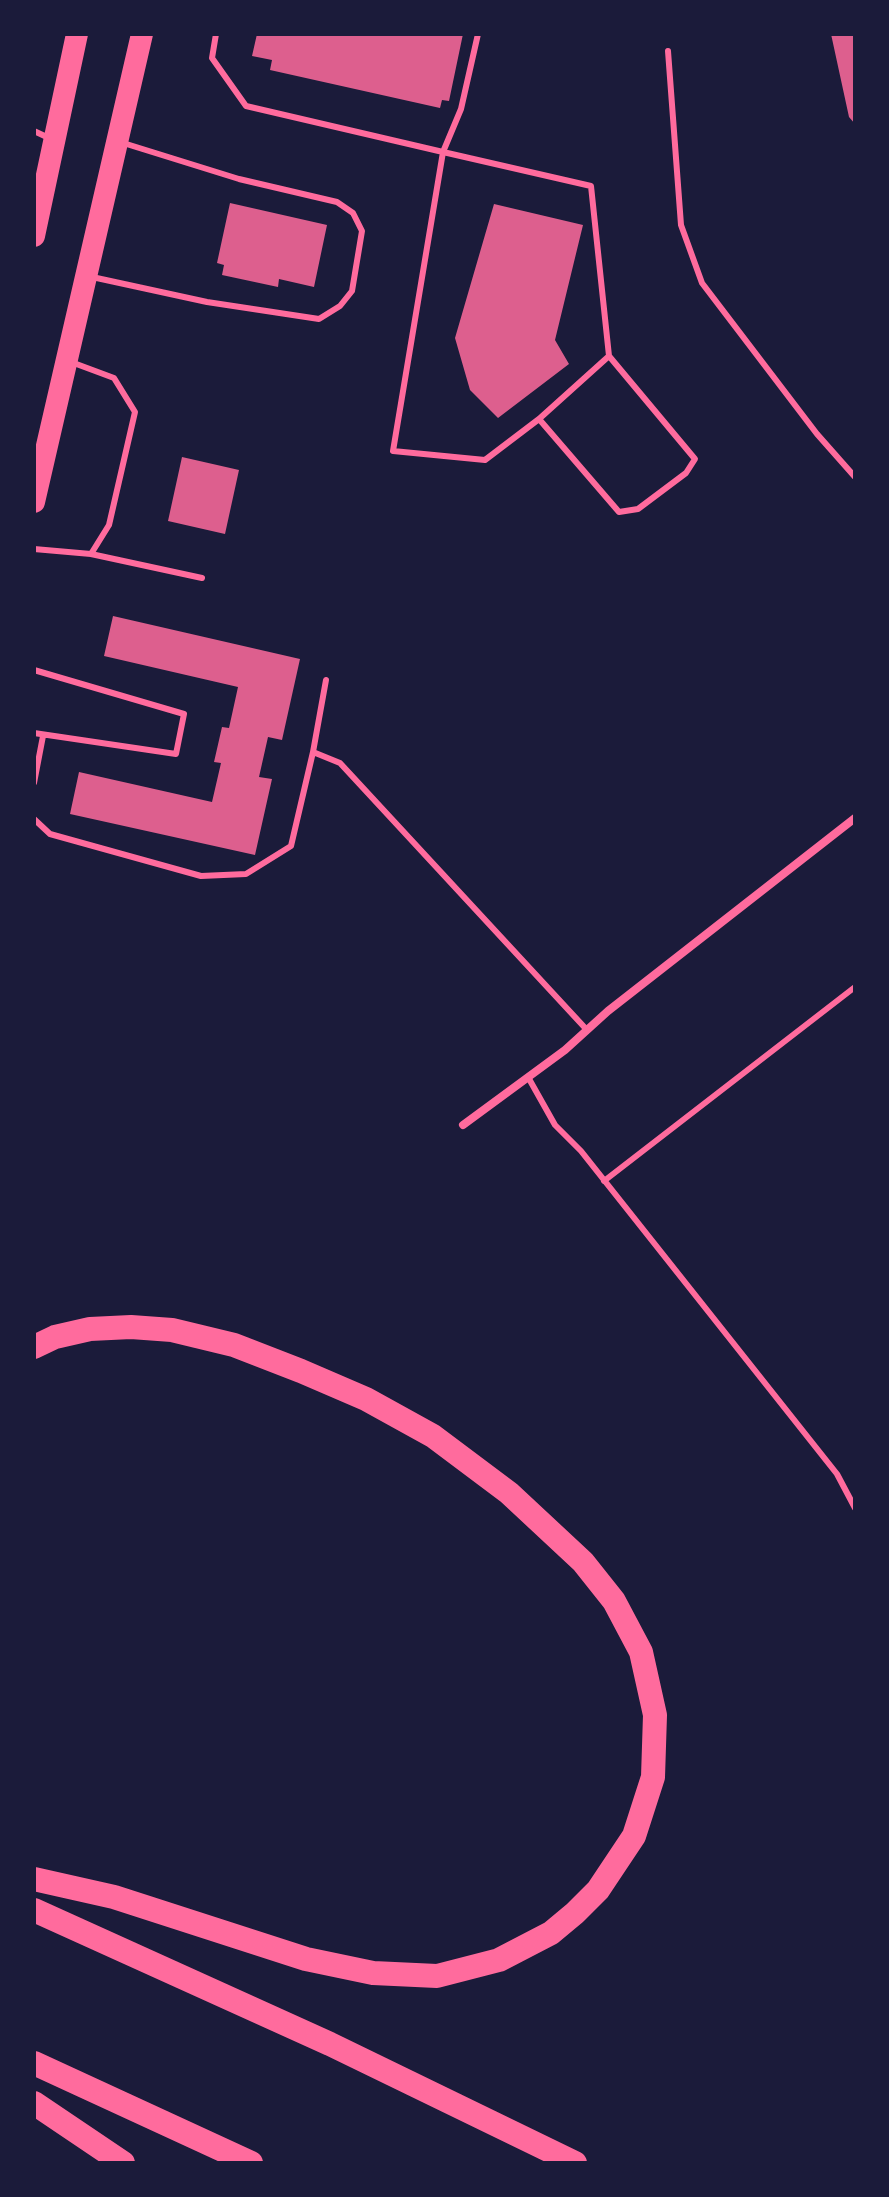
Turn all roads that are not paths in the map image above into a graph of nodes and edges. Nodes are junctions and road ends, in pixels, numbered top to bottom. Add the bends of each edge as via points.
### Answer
1 (77, 34) edge
2 (142, 34) edge
3 (478, 34) edge
4 (213, 35) edge
5 (668, 51) dead end
6 (34, 131) edge
7 (55, 141) junction
8 (117, 141) junction
9 (443, 152) junction
10 (37, 215) edge
11 (34, 236) edge
12 (87, 276) junction
13 (609, 356) junction
14 (66, 360) junction
15 (539, 419) junction
16 (855, 477) edge
17 (34, 502) edge
18 (34, 549) edge
19 (91, 554) junction
20 (202, 578) dead end
21 (34, 670) edge
22 (326, 680) dead end
23 (34, 733) edge
24 (43, 736) junction
25 (313, 752) junction
26 (34, 783) edge
27 (855, 818) edge
28 (34, 819) edge
29 (855, 987) edge
30 (587, 1030) junction
31 (528, 1077) junction
32 (463, 1125) dead end
33 (604, 1181) junction
34 (34, 1347) edge
35 (855, 1508) edge
36 (34, 1879) edge
37 (34, 1910) edge
38 (34, 2063) edge
39 (34, 2103) edge
40 (123, 2163) edge
41 (251, 2163) edge
42 (575, 2163) edge

1 - 7 highway
2 - 8 highway
3 - 9 lane via 461,109
4 - 9 lane via 212,58 246,106
5 - 16 lane via 681,225 702,283
6 - 7 lane
7 - 10 highway
8 - 12 highway
8 - 12 lane via 239,179 337,202 353,213 362,231 352,291 319,319
9 - 13 lane via 591,186
9 - 15 lane via 393,451 485,460
10 - 11 highway
12 - 14 highway
13 - 15 lane
13 - 15 lane via 695,459 686,473 638,509 619,512
14 - 17 highway
14 - 19 lane via 114,378 135,412 109,525
18 - 19 lane
19 - 20 lane
21 - 24 lane via 184,714 176,754
22 - 25 lane
23 - 24 lane
24 - 26 lane
25 - 28 lane via 291,846 246,874 201,876 50,834
25 - 30 lane via 340,763
27 - 30 street
29 - 33 lane
30 - 31 street
31 - 32 street
31 - 33 lane via 555,1125
33 - 35 lane via 837,1474
34 - 36 highway via 90,1329 172,1330 234,1345 301,1371 433,1436 509,1493 583,1562 614,1601 641,1652 655,1715 653,1777 634,1836 598,1890 575,1913 551,1933 499,1960 437,1976 373,1973 306,1959 114,1897
37 - 42 highway via 330,2044
38 - 41 highway
39 - 40 highway

